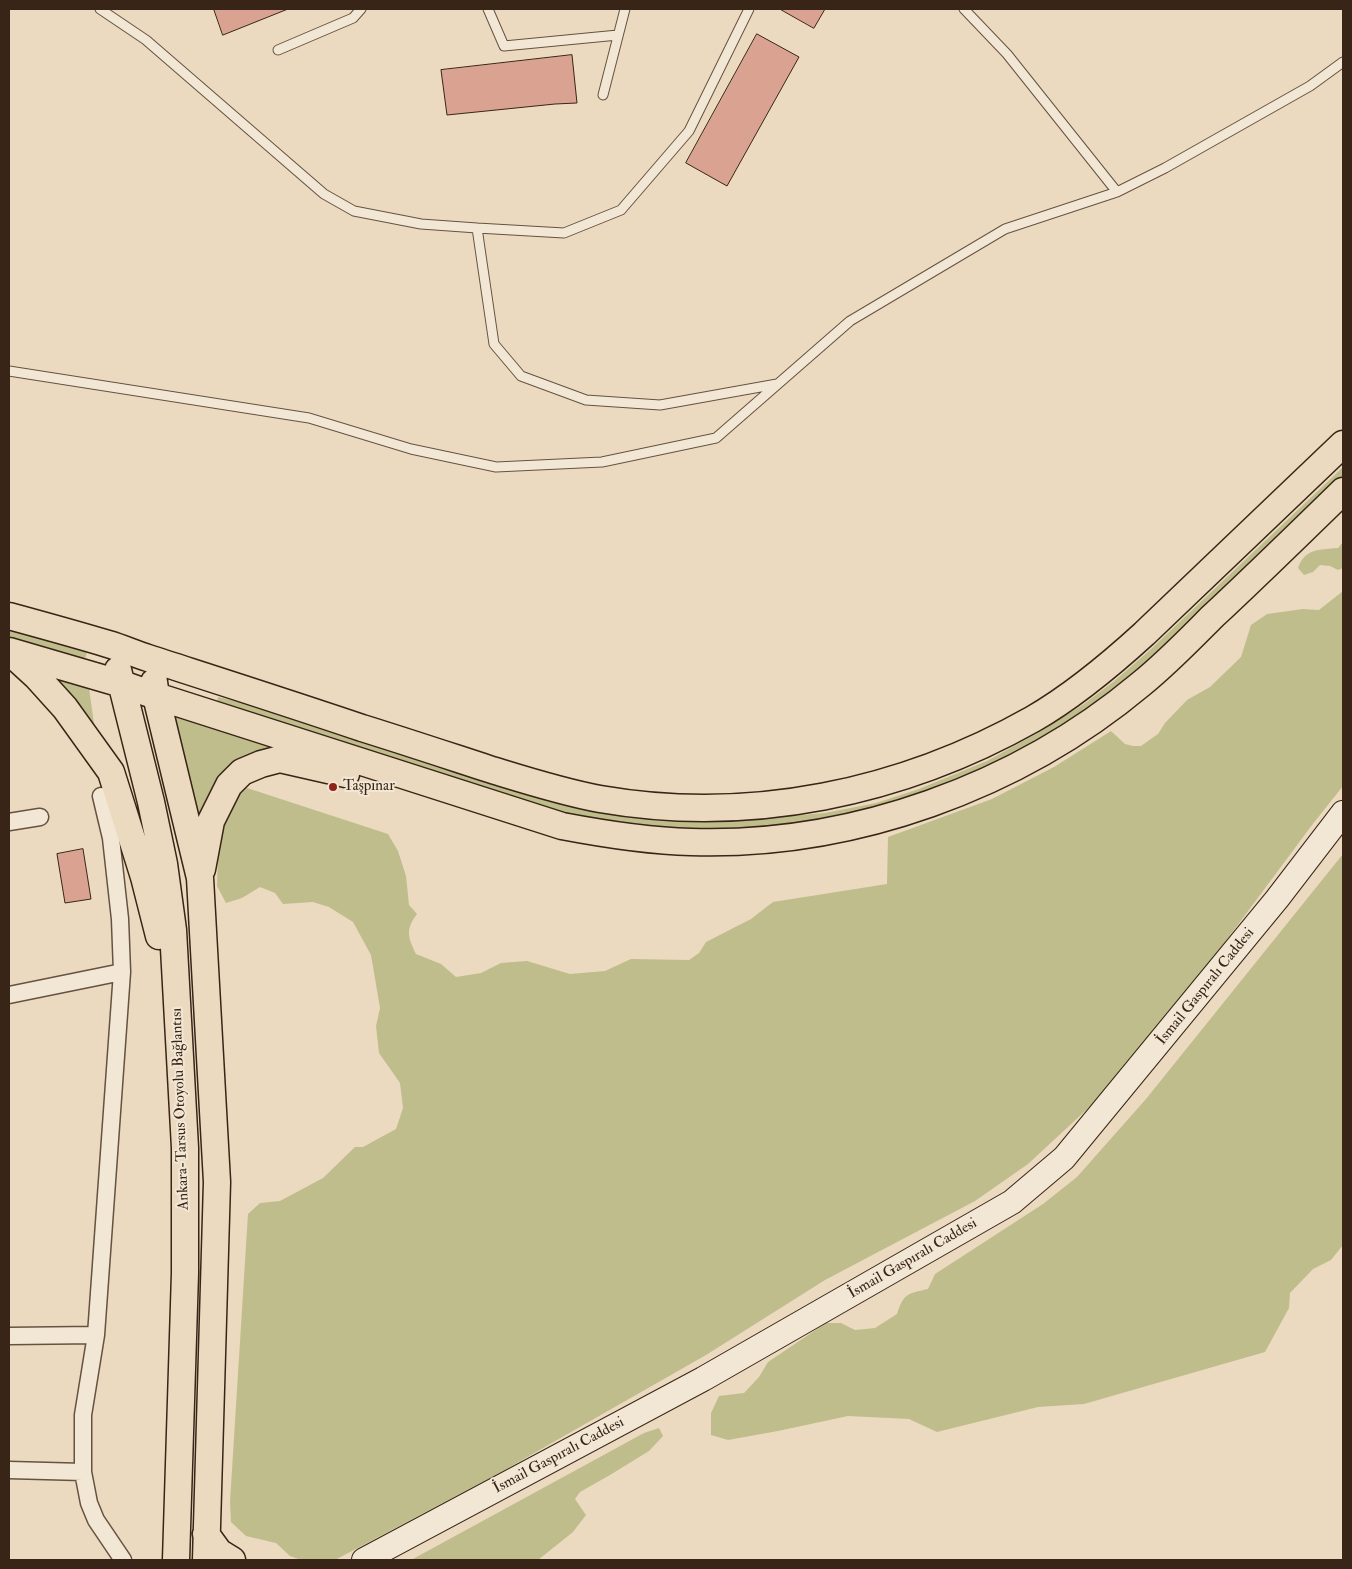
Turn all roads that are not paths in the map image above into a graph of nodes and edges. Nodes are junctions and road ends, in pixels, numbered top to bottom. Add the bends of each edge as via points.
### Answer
1 (100, 9) edge
2 (361, 9) edge
3 (488, 9) edge
4 (625, 9) edge
5 (749, 9) edge
6 (964, 9) edge
7 (618, 35) junction
8 (278, 50) dead end
9 (1343, 62) edge
10 (603, 95) dead end
11 (1117, 192) junction
12 (477, 228) junction
13 (9, 371) edge
14 (778, 384) junction
15 (1343, 444) edge
16 (1343, 491) edge
17 (9, 616) edge
18 (111, 645) junction
19 (9, 651) edge
20 (150, 659) junction
21 (122, 684) junction
22 (156, 696) junction
23 (101, 796) dead end
24 (1343, 813) edge
25 (526, 815) junction
26 (40, 817) dead end
27 (9, 822) edge
28 (200, 878) junction
29 (122, 972) junction
30 (9, 995) edge
31 (178, 1011) junction
32 (9, 1336) edge
33 (96, 1336) junction
34 (9, 1470) edge
35 (83, 1472) junction
36 (206, 1534) junction
37 (176, 1550) edge
38 (123, 1560) edge
39 (206, 1560) edge
40 (232, 1560) edge
41 (364, 1560) edge

1 - 12 lane via 146,40 324,194 354,211 421,224
2 - 8 lane via 353,18
3 - 7 lane via 504,46
4 - 7 lane
5 - 12 lane via 689,131 621,210 564,233
6 - 11 lane via 1007,54
7 - 10 lane
9 - 11 lane via 1310,86
11 - 14 lane via 1005,229 850,321
12 - 14 lane via 494,344 521,376 586,400 660,405
13 - 14 lane via 309,418 411,449 496,467 602,462 716,438
15 - 20 main road via 1119,656 1035,718 924,770 808,800 756,806 685,808 576,794 532,783
16 - 25 main road via 1127,696 1087,725 1010,770 940,800 847,827 766,840 730,842 666,841 624,836 562,826
17 - 18 main road
18 - 20 main road
18 - 21 main road, Ankara-Tarsus Otoyolu Bağlantısı
19 - 21 main road
19 - 31 main road via 60,703 110,772 144,877
20 - 22 main road, Ankara-Tarsus Otoyolu Bağlantısı
21 - 22 main road
21 - 31 main road, Ankara-Tarsus Otoyolu Bağlantısı via 164,864 173,930
22 - 25 main road
22 - 28 main road, Ankara-Tarsus Otoyolu Bağlantısı
23 - 29 street via 111,838
24 - 41 main road, İsmail Gaspıralı Caddesi via 1277,899 1064,1158 1012,1202 703,1379
25 - 28 main road via 280,759 242,772 229,785 211,821
26 - 27 street
28 - 36 main road, Ankara-Tarsus Otoyolu Bağlantısı via 218,1182
29 - 30 street
29 - 33 street
31 - 37 main road, Ankara-Tarsus Otoyolu Bağlantısı via 185,1148 185,1273
32 - 33 street
33 - 35 street via 83,1415
34 - 35 street
35 - 38 street via 88,1503
36 - 39 main road, Ankara-Tarsus Otoyolu Bağlantısı
36 - 40 main road via 219,1552

